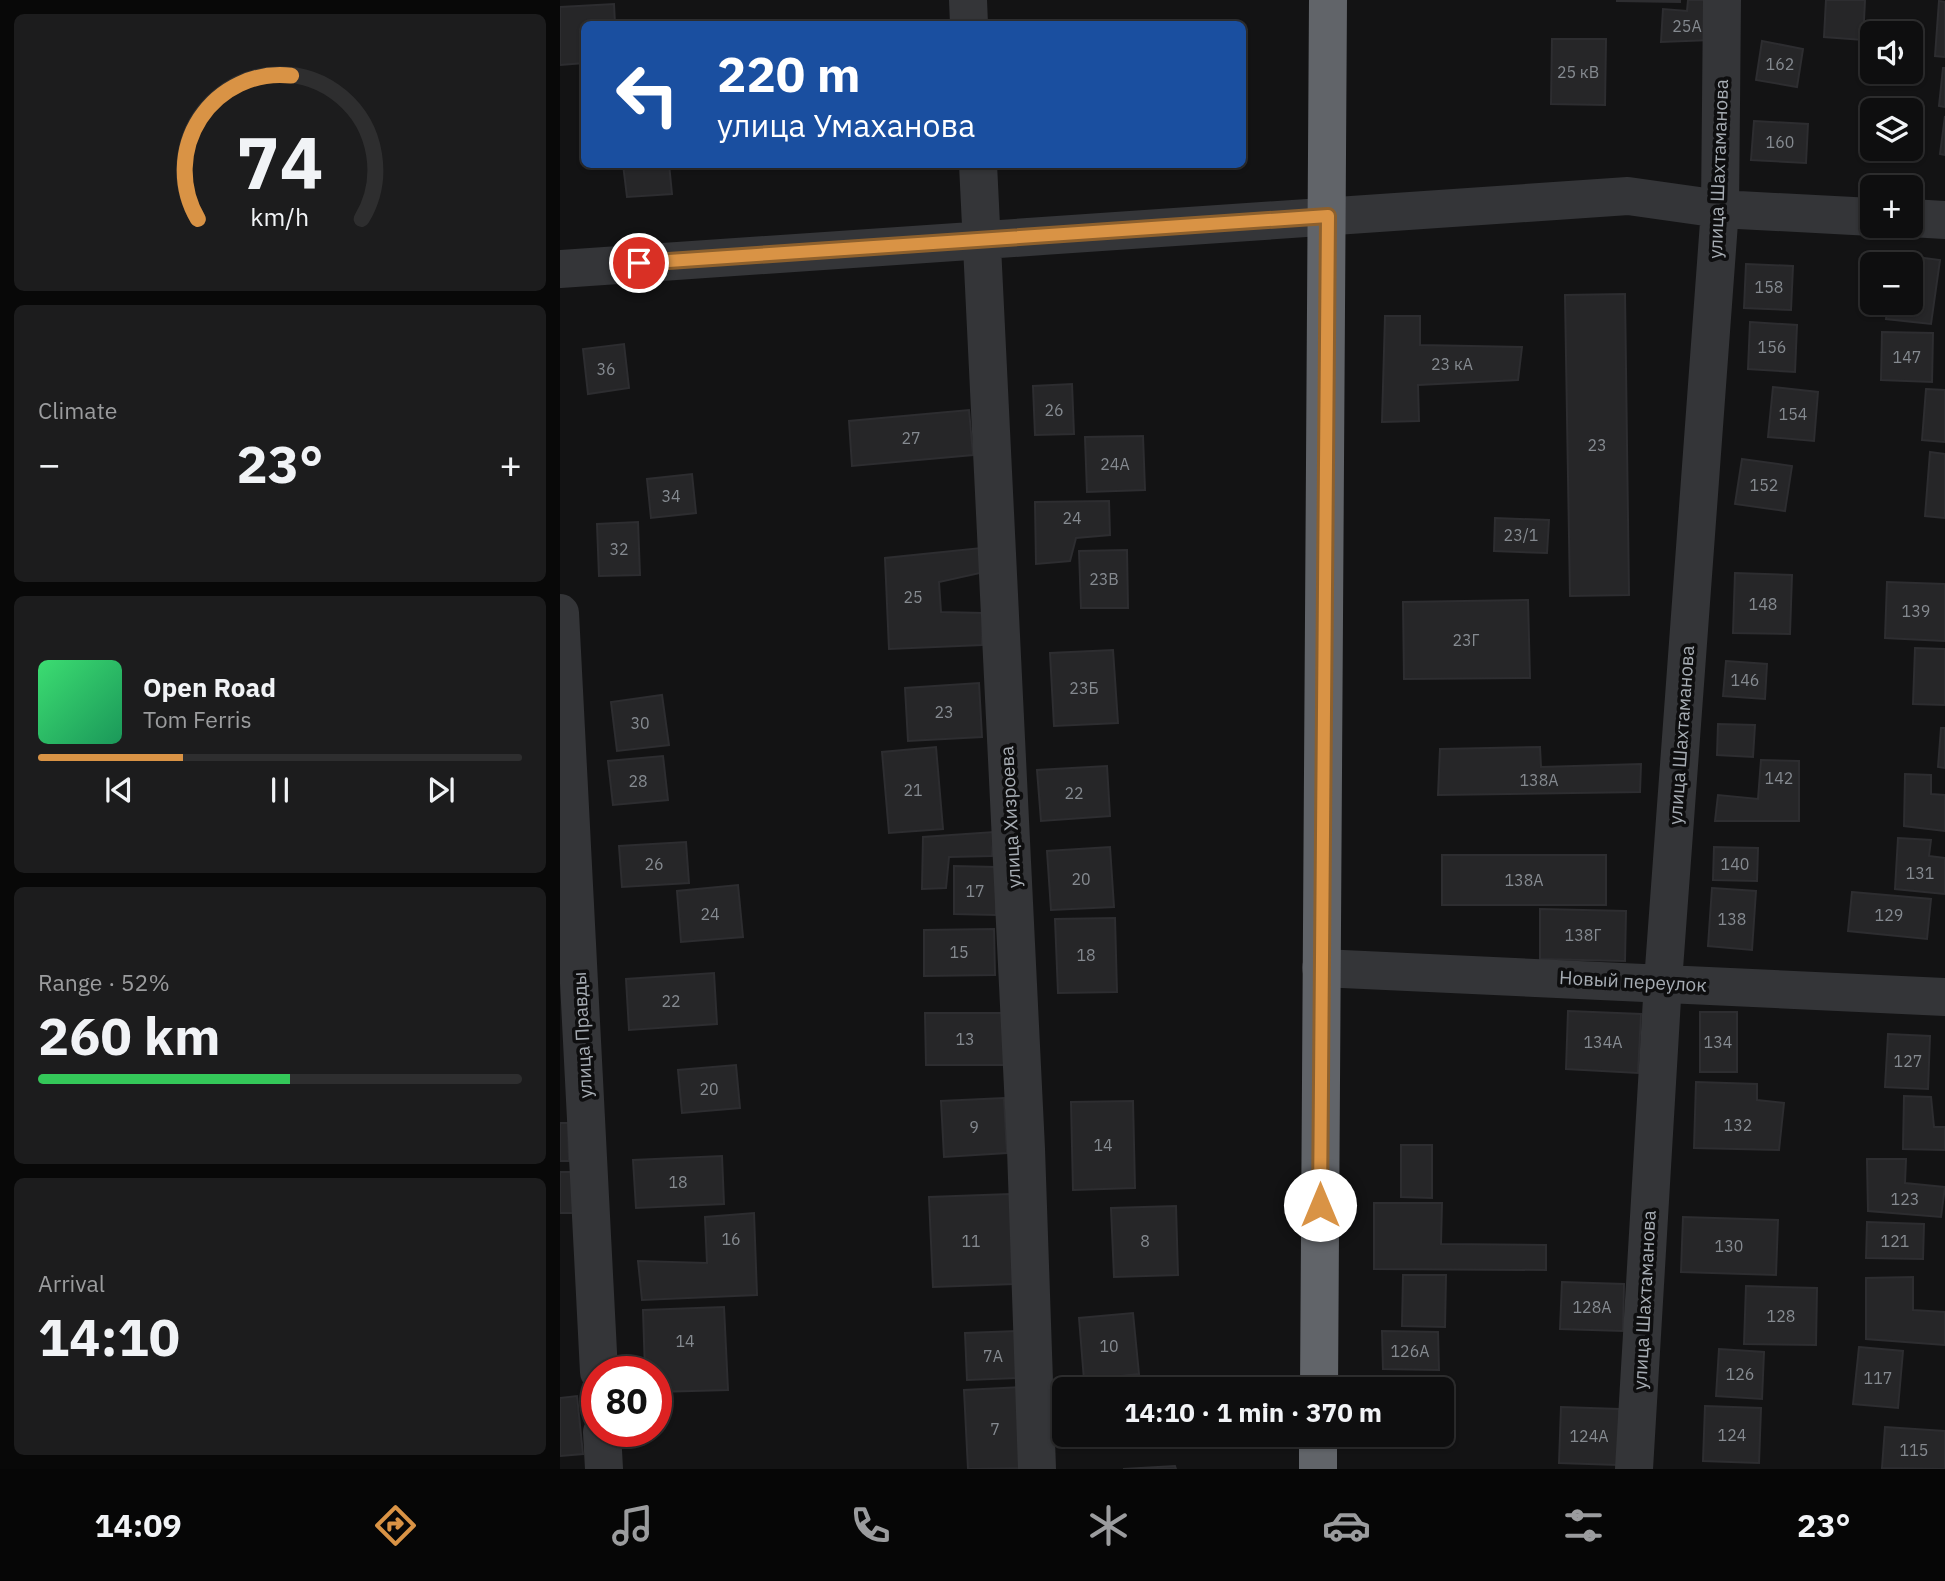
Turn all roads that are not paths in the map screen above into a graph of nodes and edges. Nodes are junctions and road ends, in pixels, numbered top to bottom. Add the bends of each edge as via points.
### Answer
1 (968, 0) edge
2 (1328, 0) edge
3 (1722, 0) edge
4 (969, 21) edge
5 (978, 168) edge
6 (1720, 209) junction
7 (1860, 215) edge
8 (1328, 216) junction
9 (1923, 219) edge
10 (1945, 220) edge
11 (982, 238) junction
12 (560, 269) edge
13 (560, 613) edge
14 (1321, 968) junction
15 (1663, 982) junction
16 (1945, 997) edge
17 (598, 1356) edge
18 (1319, 1377) edge
19 (603, 1447) edge
20 (1318, 1447) edge
21 (604, 1469) edge
22 (1037, 1469) edge
23 (1318, 1469) edge
24 (1634, 1469) edge

1 - 4 street
2 - 8 highway
3 - 6 street, улица Шахтаманова
5 - 11 street, улица Хизроева
6 - 7 street
6 - 8 street via 1628,196
6 - 15 street, улица Шахтаманова
8 - 11 street
8 - 14 highway
9 - 10 street
11 - 12 street
11 - 22 street, улица Хизроева
13 - 17 street, улица Правды
14 - 15 street, Новый переулок
14 - 18 highway
15 - 16 street, Новый переулок
15 - 24 street, улица Шахтаманова
19 - 21 street
20 - 23 highway

